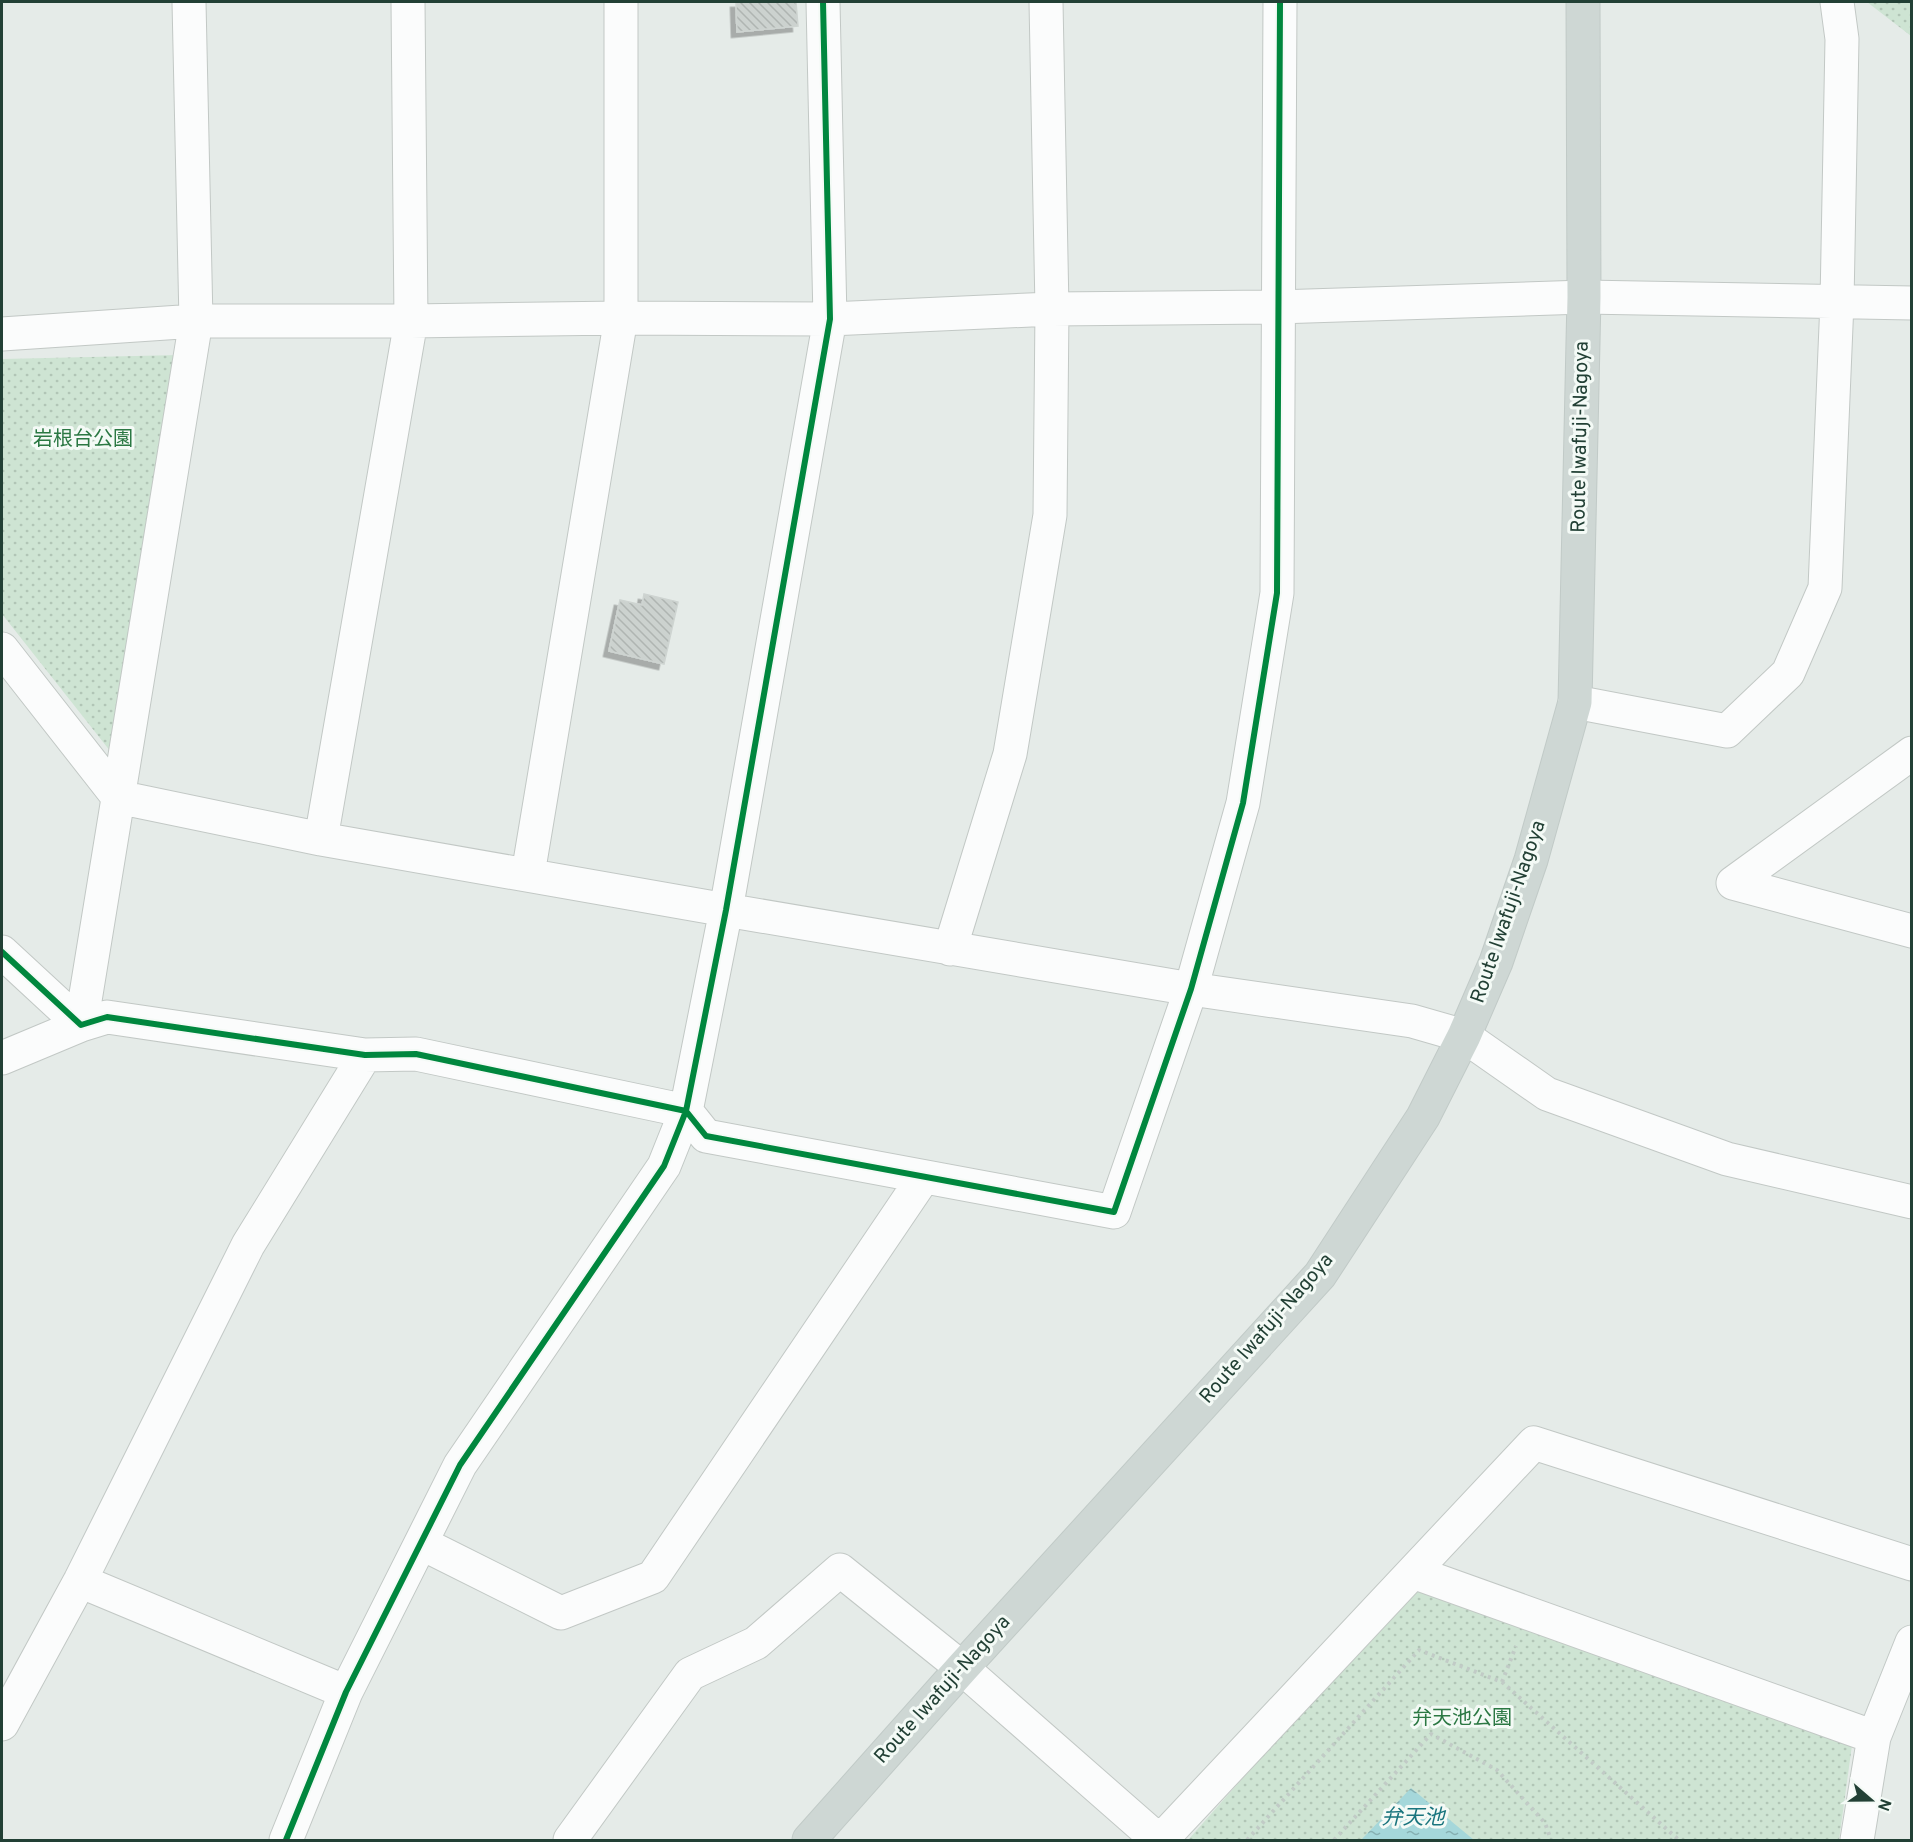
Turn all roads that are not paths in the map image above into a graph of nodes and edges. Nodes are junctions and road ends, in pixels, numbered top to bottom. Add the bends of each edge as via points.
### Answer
1 (189, 2) edge
2 (408, 2) edge
3 (621, 2) edge
4 (823, 2) edge
5 (1046, 2) edge
6 (1280, 2) edge
7 (1584, 2) edge
8 (1838, 2) edge
9 (1584, 297) junction
10 (1837, 302) junction
11 (1911, 303) edge
12 (1277, 307) junction
13 (1052, 309) junction
14 (621, 318) junction
15 (830, 319) junction
16 (196, 321) junction
17 (411, 321) junction
18 (2, 334) edge
19 (2, 649) edge
20 (1575, 702) junction
21 (1911, 753) edge
22 (118, 797) junction
23 (321, 839) junction
24 (528, 874) junction
25 (726, 910) junction
26 (1911, 931) edge
27 (950, 949) junction
28 (2, 952) edge
29 (1191, 989) junction
30 (81, 1025) junction
31 (1464, 1036) junction
32 (365, 1055) junction
33 (2, 1058) edge
34 (686, 1111) junction
35 (923, 1178) junction
36 (1911, 1202) edge
37 (421, 1543) junction
38 (1911, 1564) edge
39 (1413, 1572) junction
40 (80, 1581) junction
41 (1911, 1642) edge
42 (962, 1668) junction
43 (346, 1692) junction
44 (2, 1724) edge
45 (1874, 1737) junction
46 (286, 1840) edge
47 (570, 1840) edge
48 (809, 1840) edge
49 (1159, 1840) edge
50 (1857, 1840) edge

1 - 16 street
2 - 17 street
3 - 14 street
4 - 15 street
5 - 13 street
6 - 12 street
7 - 9 main road, Route Iwafuji-Nagoya
8 - 10 street via 1842,39
9 - 10 street
9 - 12 street
9 - 20 main road, Route Iwafuji-Nagoya
10 - 11 street
10 - 20 street via 1825,588 1788,673 1727,731
12 - 13 street
12 - 29 street via 1277,592 1243,803
13 - 15 street
13 - 27 street via 1050,515 1010,754
14 - 15 street
14 - 17 street
14 - 24 street
15 - 25 street
16 - 17 street
16 - 18 street
16 - 22 street
17 - 23 street
19 - 22 street
20 - 31 main road, Route Iwafuji-Nagoya via 1531,860 1496,962
21 - 26 street via 1733,883
22 - 23 street
22 - 30 street
23 - 24 street
24 - 25 street
25 - 27 street
25 - 34 street
27 - 29 street
28 - 30 street
29 - 31 street via 1412,1021
29 - 35 street via 1114,1212
30 - 32 street via 107,1017
30 - 33 street
31 - 36 street via 1547,1094 1727,1159
31 - 42 main road, Route Iwafuji-Nagoya via 1423,1117 1320,1275
32 - 34 street via 416,1054
32 - 40 street via 248,1245
34 - 35 street via 706,1136
34 - 37 street via 664,1166 460,1465
35 - 37 street via 653,1577 561,1613
37 - 43 street
38 - 39 street via 1534,1443
39 - 45 street
39 - 49 street
40 - 43 street
40 - 44 street
41 - 45 street
42 - 47 street via 840,1570 756,1643 690,1674
42 - 48 main road, Route Iwafuji-Nagoya
42 - 49 street
43 - 46 street
45 - 50 street

